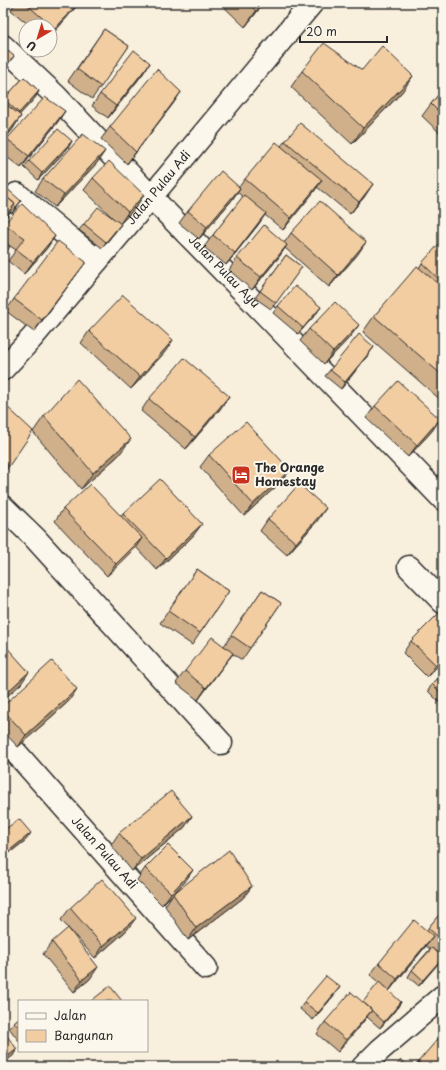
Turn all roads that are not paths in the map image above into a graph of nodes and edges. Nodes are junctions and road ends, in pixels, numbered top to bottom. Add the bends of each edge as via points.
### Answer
1 (312, 4) edge
2 (3, 46) edge
3 (17, 194) dead end
4 (151, 197) junction
5 (97, 260) junction
6 (3, 369) edge
7 (443, 500) edge
8 (3, 507) edge
9 (409, 567) dead end
10 (443, 602) edge
11 (3, 738) edge
12 (221, 743) dead end
13 (206, 968) dead end
14 (443, 996) edge
15 (363, 1067) edge

1 - 4 street, Jalan Pulau Adi
2 - 4 street, Jalan Pulau Ayu via 56,96
3 - 5 street
4 - 5 street, Jalan Pulau Adi
4 - 7 street, Jalan Pulau Ayu
5 - 6 street, Jalan Pulau Adi
8 - 12 street via 35,538
9 - 10 street
11 - 13 street, Jalan Pulau Adi
14 - 15 street

